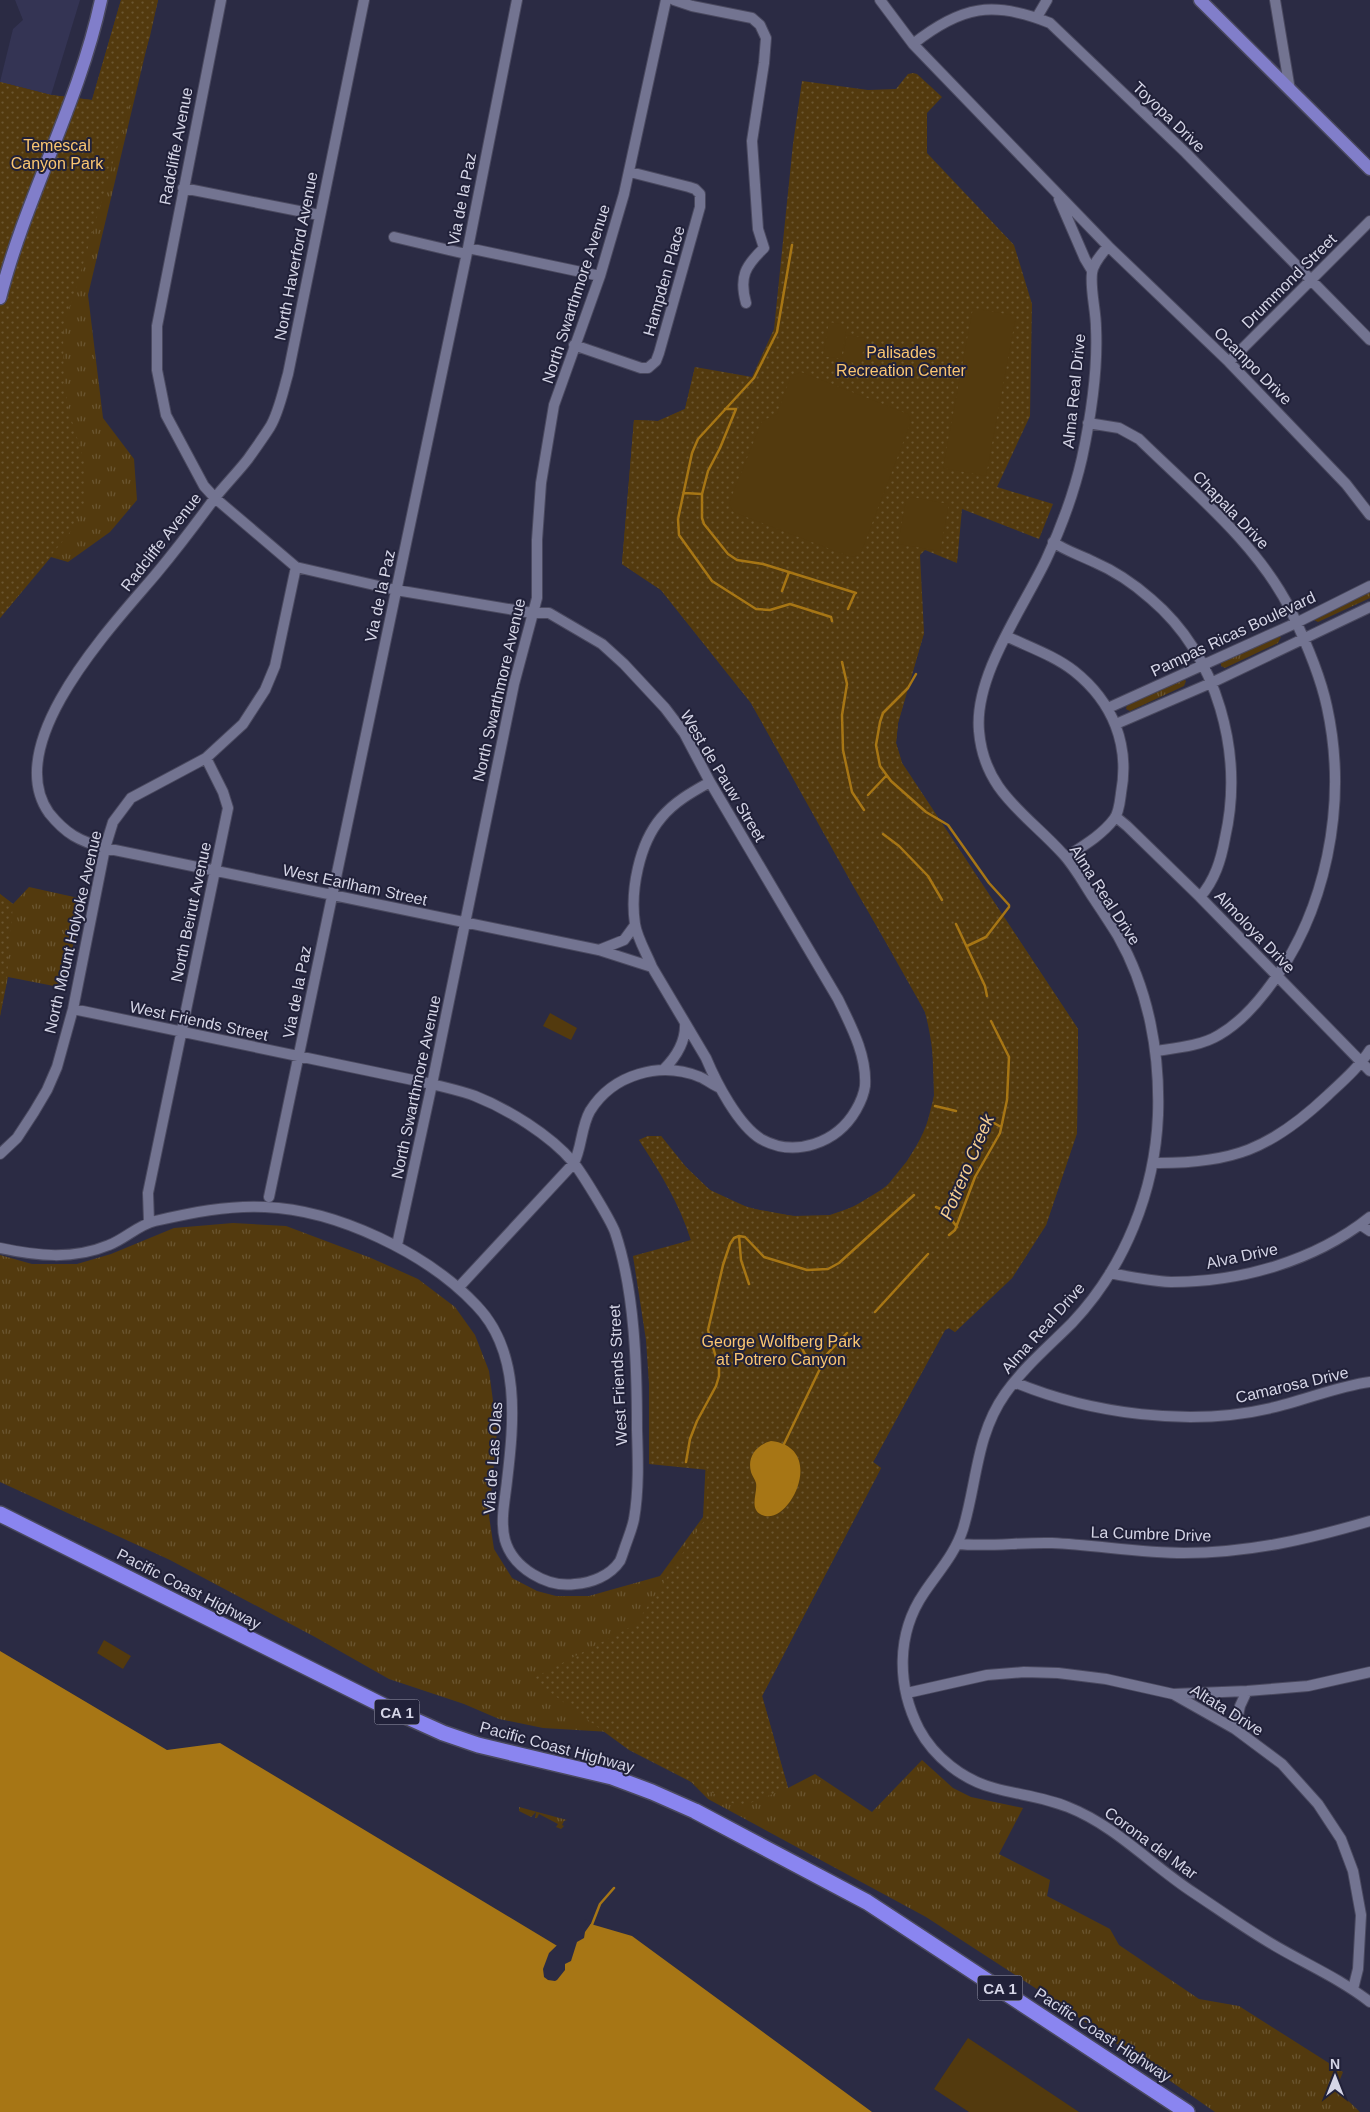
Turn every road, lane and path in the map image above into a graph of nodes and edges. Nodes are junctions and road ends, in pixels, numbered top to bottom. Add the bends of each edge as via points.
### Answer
1 (101, 0) edge
2 (221, 0) edge
3 (364, 0) edge
4 (517, 0) edge
5 (666, 0) edge
6 (674, 0) edge
7 (880, 0) edge
8 (1047, 0) edge
9 (1200, 0) edge
10 (1275, 0) edge
11 (1037, 17) junction
12 (912, 44) junction
13 (1290, 90) junction
14 (1370, 170) edge
15 (630, 172) junction
16 (183, 188) junction
17 (1057, 194) junction
18 (319, 216) junction
19 (1370, 221) edge
20 (394, 237) dead end
21 (1108, 246) junction
22 (467, 251) junction
23 (1091, 269) junction
24 (600, 276) junction
25 (1312, 281) junction
26 (0, 298) edge
27 (746, 303) dead end
28 (1370, 340) edge
29 (574, 345) junction
30 (1229, 362) junction
31 (1088, 423) junction
32 (215, 498) junction
33 (1370, 515) edge
34 (1053, 542) junction
35 (296, 567) junction
36 (1370, 586) edge
37 (396, 590) junction
38 (537, 598) junction
39 (1370, 608) edge
40 (532, 613) junction
41 (550, 613) junction
42 (1296, 623) junction
43 (1006, 636) junction
44 (1304, 639) junction
45 (1203, 665) junction
46 (1211, 683) junction
47 (1108, 708) junction
48 (1116, 724) junction
49 (206, 758) junction
50 (710, 782) junction
51 (1116, 817) junction
52 (105, 848) junction
53 (1066, 857) junction
54 (216, 870) junction
55 (331, 895) junction
56 (1200, 897) junction
57 (464, 924) junction
58 (635, 925) junction
59 (599, 950) junction
60 (652, 967) junction
61 (1277, 977) junction
62 (73, 1008) junction
63 (685, 1022) junction
64 (180, 1032) junction
65 (1370, 1050) edge
66 (1156, 1051) junction
67 (299, 1057) junction
68 (1361, 1061) junction
69 (666, 1067) junction
70 (1370, 1071) edge
71 (432, 1084) junction
72 (721, 1089) junction
73 (0, 1154) edge
74 (574, 1163) junction
75 (1153, 1163) junction
76 (269, 1197) dead end
77 (1370, 1217) edge
78 (149, 1222) junction
79 (1361, 1224) junction
80 (1370, 1232) edge
81 (397, 1245) junction
82 (0, 1248) edge
83 (1110, 1273) junction
84 (459, 1287) junction
85 (1014, 1382) junction
86 (1370, 1382) edge
87 (0, 1514) edge
88 (1370, 1521) edge
89 (958, 1544) junction
90 (571, 1585) joint
91 (1370, 1672) edge
92 (1247, 1691) junction
93 (907, 1693) junction
94 (1174, 1694) junction
95 (1235, 1729) junction
96 (1353, 1989) junction
97 (1370, 2002) edge
98 (1187, 2112) edge

1 - 26 main road via 76,86
2 - 16 street, Radcliffe Avenue
3 - 18 street, North Haverford Avenue
4 - 22 street, Via de la Paz
5 - 15 street, North Swarthmore Avenue
6 - 27 street via 752,18 760,25 766,38 752,141 758,229 764,248 743,276 742,290
7 - 12 street
8 - 11 street
9 - 13 main road
10 - 13 street
11 - 12 street, Toyopa Drive via 1002,8 971,10 945,22
11 - 25 street, Toyopa Drive via 1050,23 1088,58
12 - 17 street
13 - 14 main road
15 - 24 street, North Swarthmore Avenue
15 - 29 street, Hampden Place via 695,189 701,200 659,353 648,368 641,368
16 - 18 street
16 - 32 street, Radcliffe Avenue via 157,326 157,370 166,415 204,486
17 - 21 street
17 - 23 street
18 - 32 street, North Haverford Avenue via 288,374 271,426
19 - 25 street, Drummond Street
20 - 22 street
21 - 23 street
21 - 30 street, Ocampo Drive
22 - 24 street
22 - 37 street, Via de la Paz
23 - 31 street, Alma Real Drive via 1096,330
24 - 29 street, North Swarthmore Avenue
25 - 28 street, Toyopa Drive
25 - 30 street, Drummond Street
29 - 38 street, North Swarthmore Avenue via 554,405 541,483
30 - 33 street, Ocampo Drive via 1346,484
31 - 34 street, Alma Real Drive via 1081,463 1066,514
31 - 42 street, Chapala Drive via 1119,428 1139,439 1237,535 1260,562
32 - 35 street
32 - 52 street, Radcliffe Avenue via 188,536 76,671 44,725 36,751 36,784 45,808 62,829 84,842
34 - 43 street, Alma Real Drive
34 - 45 street via 1113,571 1153,600 1175,623
35 - 37 street
35 - 49 street, North Mount Holyoke Avenue via 276,666 265,690 244,724
36 - 42 street, Pampas Ricas Boulevard
37 - 40 street
37 - 55 street, Via de la Paz
38 - 40 street, North Swarthmore Avenue
38 - 41 street
39 - 44 street, Pampas Ricas Boulevard
40 - 41 street
40 - 57 street, North Swarthmore Avenue
41 - 50 street, West de Pauw Street via 602,644 643,683 684,733
42 - 44 street, Chapala Drive
42 - 45 street, Pampas Ricas Boulevard
43 - 47 street via 1059,661 1093,688
43 - 53 street, Alma Real Drive via 980,704 979,732 985,760 1009,802
44 - 46 street, Pampas Ricas Boulevard
44 - 61 street, Chapala Drive via 1328,708 1335,763 1334,810 1320,884 1307,922
45 - 46 street
45 - 47 street, Pampas Ricas Boulevard
46 - 48 street, Pampas Ricas Boulevard
46 - 56 street via 1226,728 1232,780 1229,823 1223,848 1214,876
47 - 48 street
48 - 51 street via 1124,771
49 - 52 street, North Mount Holyoke Avenue via 131,798 114,822
49 - 54 street, North Beirut Avenue via 228,808
50 - 58 street via 681,799 667,812 644,846 635,890
50 - 72 street, West de Pauw Street via 854,1030 865,1087 852,1118 840,1131 825,1141 792,1148 775,1145 749,1130
51 - 53 street via 1100,834
51 - 56 street, Almoloya Drive
52 - 54 street, West Earlham Street
52 - 62 street, North Mount Holyoke Avenue
53 - 66 street, Alma Real Drive via 1119,938 1135,972
54 - 55 street, West Earlham Street
54 - 64 street, North Beirut Avenue
55 - 57 street, West Earlham Street
55 - 67 street, Via de la Paz
56 - 61 street, Almoloya Drive
57 - 59 street, West Earlham Street
57 - 71 street, North Swarthmore Avenue
58 - 59 street via 624,940
58 - 60 street
59 - 60 street, West Earlham Street
60 - 63 street
61 - 66 street, Chapala Drive via 1253,1007 1217,1037
61 - 68 street, Almoloya Drive
62 - 64 street, West Friends Street
62 - 73 street, North Mount Holyoke Avenue via 57,1067 47,1090 16,1138
63 - 69 street via 681,1046
63 - 72 street
64 - 67 street, West Friends Street
64 - 78 street, North Beirut Avenue via 148,1193
65 - 68 street
66 - 75 street, Alma Real Drive via 1158,1121
67 - 71 street, West Friends Street
67 - 76 street, Via de la Paz
68 - 70 street, Almoloya Drive
68 - 75 street via 1303,1119 1263,1144 1235,1156 1206,1161
69 - 72 street via 699,1077
69 - 74 street via 633,1076 604,1095 590,1112
71 - 74 street, West Friends Street via 476,1096 513,1115 543,1135
71 - 81 street, North Swarthmore Avenue
74 - 84 street
74 - 90 street, West Friends Street via 614,1229 624,1268 634,1330 638,1462 634,1521 620,1560 606,1575
75 - 83 street, Alma Real Drive via 1130,1235
77 - 79 street, Alva Drive
78 - 81 street, Via de Las Olas via 210,1210 266,1207 325,1217
78 - 82 street, Via de Las Olas via 109,1245 86,1251 52,1256
79 - 80 street
79 - 83 street, Alva Drive via 1325,1247 1272,1267 1217,1279 1169,1282
81 - 84 street, Via de Las Olas
83 - 85 street, Alma Real Drive via 1076,1319
84 - 90 street, Via de Las Olas via 482,1311 507,1361 512,1393 512,1441 504,1511 506,1542 513,1555 538,1578
85 - 86 street, Camarosa Drive via 1031,1390 1107,1410 1186,1417 1270,1409
85 - 89 street, Alma Real Drive via 1003,1396 985,1433
87 - 98 highway, Pacific Coast Highway / CA 1 via 442,1733 478,1746 612,1777 695,1811 876,1907
88 - 89 street, La Cumbre Drive via 1292,1542 1231,1551 1184,1553 1052,1543
89 - 93 street, Alma Real Drive via 923,1594 906,1630 902,1663
91 - 92 street via 1308,1686
92 - 94 street
92 - 95 street
93 - 94 street, Altata Drive via 988,1675 1058,1672
93 - 96 street, Corona del Mar via 918,1727 948,1765 990,1787 1050,1801 1099,1822 1186,1888 1268,1942
94 - 95 street, Altata Drive
95 - 96 street, Altata Drive via 1282,1764 1318,1804 1340,1839 1353,1871 1361,1915 1358,1968
96 - 97 street, Corona del Mar

